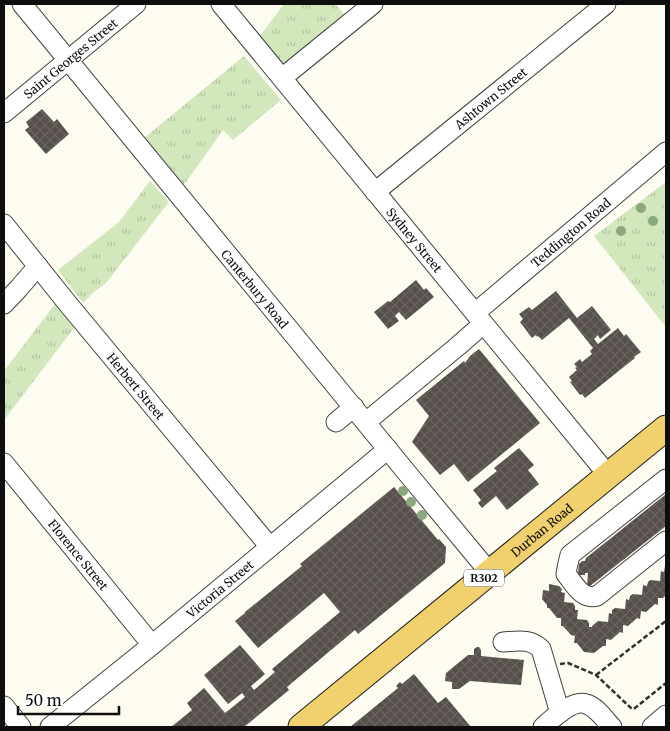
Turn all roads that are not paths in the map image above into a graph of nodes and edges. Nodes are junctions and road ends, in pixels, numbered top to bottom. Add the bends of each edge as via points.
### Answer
1 (22, 4) edge
2 (136, 4) edge
3 (221, 4) edge
4 (373, 4) edge
5 (606, 4) edge
6 (67, 60) junction
7 (282, 78) junction
8 (4, 113) edge
9 (666, 152) edge
10 (375, 192) junction
11 (4, 224) edge
12 (38, 266) junction
13 (4, 304) edge
14 (479, 319) junction
15 (360, 415) junction
16 (336, 422) dead end
17 (666, 428) edge
18 (388, 449) junction
19 (4, 463) edge
20 (608, 476) junction
21 (666, 479) edge
22 (666, 541) edge
23 (270, 547) junction
24 (490, 573) junction
25 (503, 642) dead end
26 (152, 645) junction
27 (4, 706) edge
28 (560, 713) junction
29 (666, 715) edge
30 (21, 727) edge
31 (50, 727) edge
32 (301, 727) edge
33 (542, 727) edge
34 (612, 727) edge
35 (652, 727) edge

1 - 6 street, Canterbury Road
2 - 6 street, Saint Georges Street
3 - 7 street, Sydney Street
4 - 7 street
5 - 10 street, Ashtown Street
6 - 8 street, Saint Georges Street
6 - 15 street, Canterbury Road
7 - 10 street, Sydney Street
9 - 14 street, Teddington Road
10 - 14 street, Sydney Street
11 - 12 street, Herbert Street
12 - 13 street
12 - 23 street, Herbert Street
14 - 15 street, Teddington Road via 458,346
14 - 20 street, Sydney Street
15 - 16 street, Teddington Road
15 - 18 street, Canterbury Road
17 - 20 main road, Durban Road / R302
18 - 23 street, Victoria Street
18 - 24 street, Canterbury Road
19 - 26 street, Florence Street
20 - 24 main road, Durban Road / R302
21 - 22 street via 570,555 566,574 584,595 597,596
23 - 26 street, Victoria Street
24 - 32 main road, Durban Road / R302
25 - 28 street via 529,641 541,649
26 - 31 street, Victoria Street
27 - 30 street
28 - 33 street
28 - 34 street via 577,703 586,703
29 - 35 street

